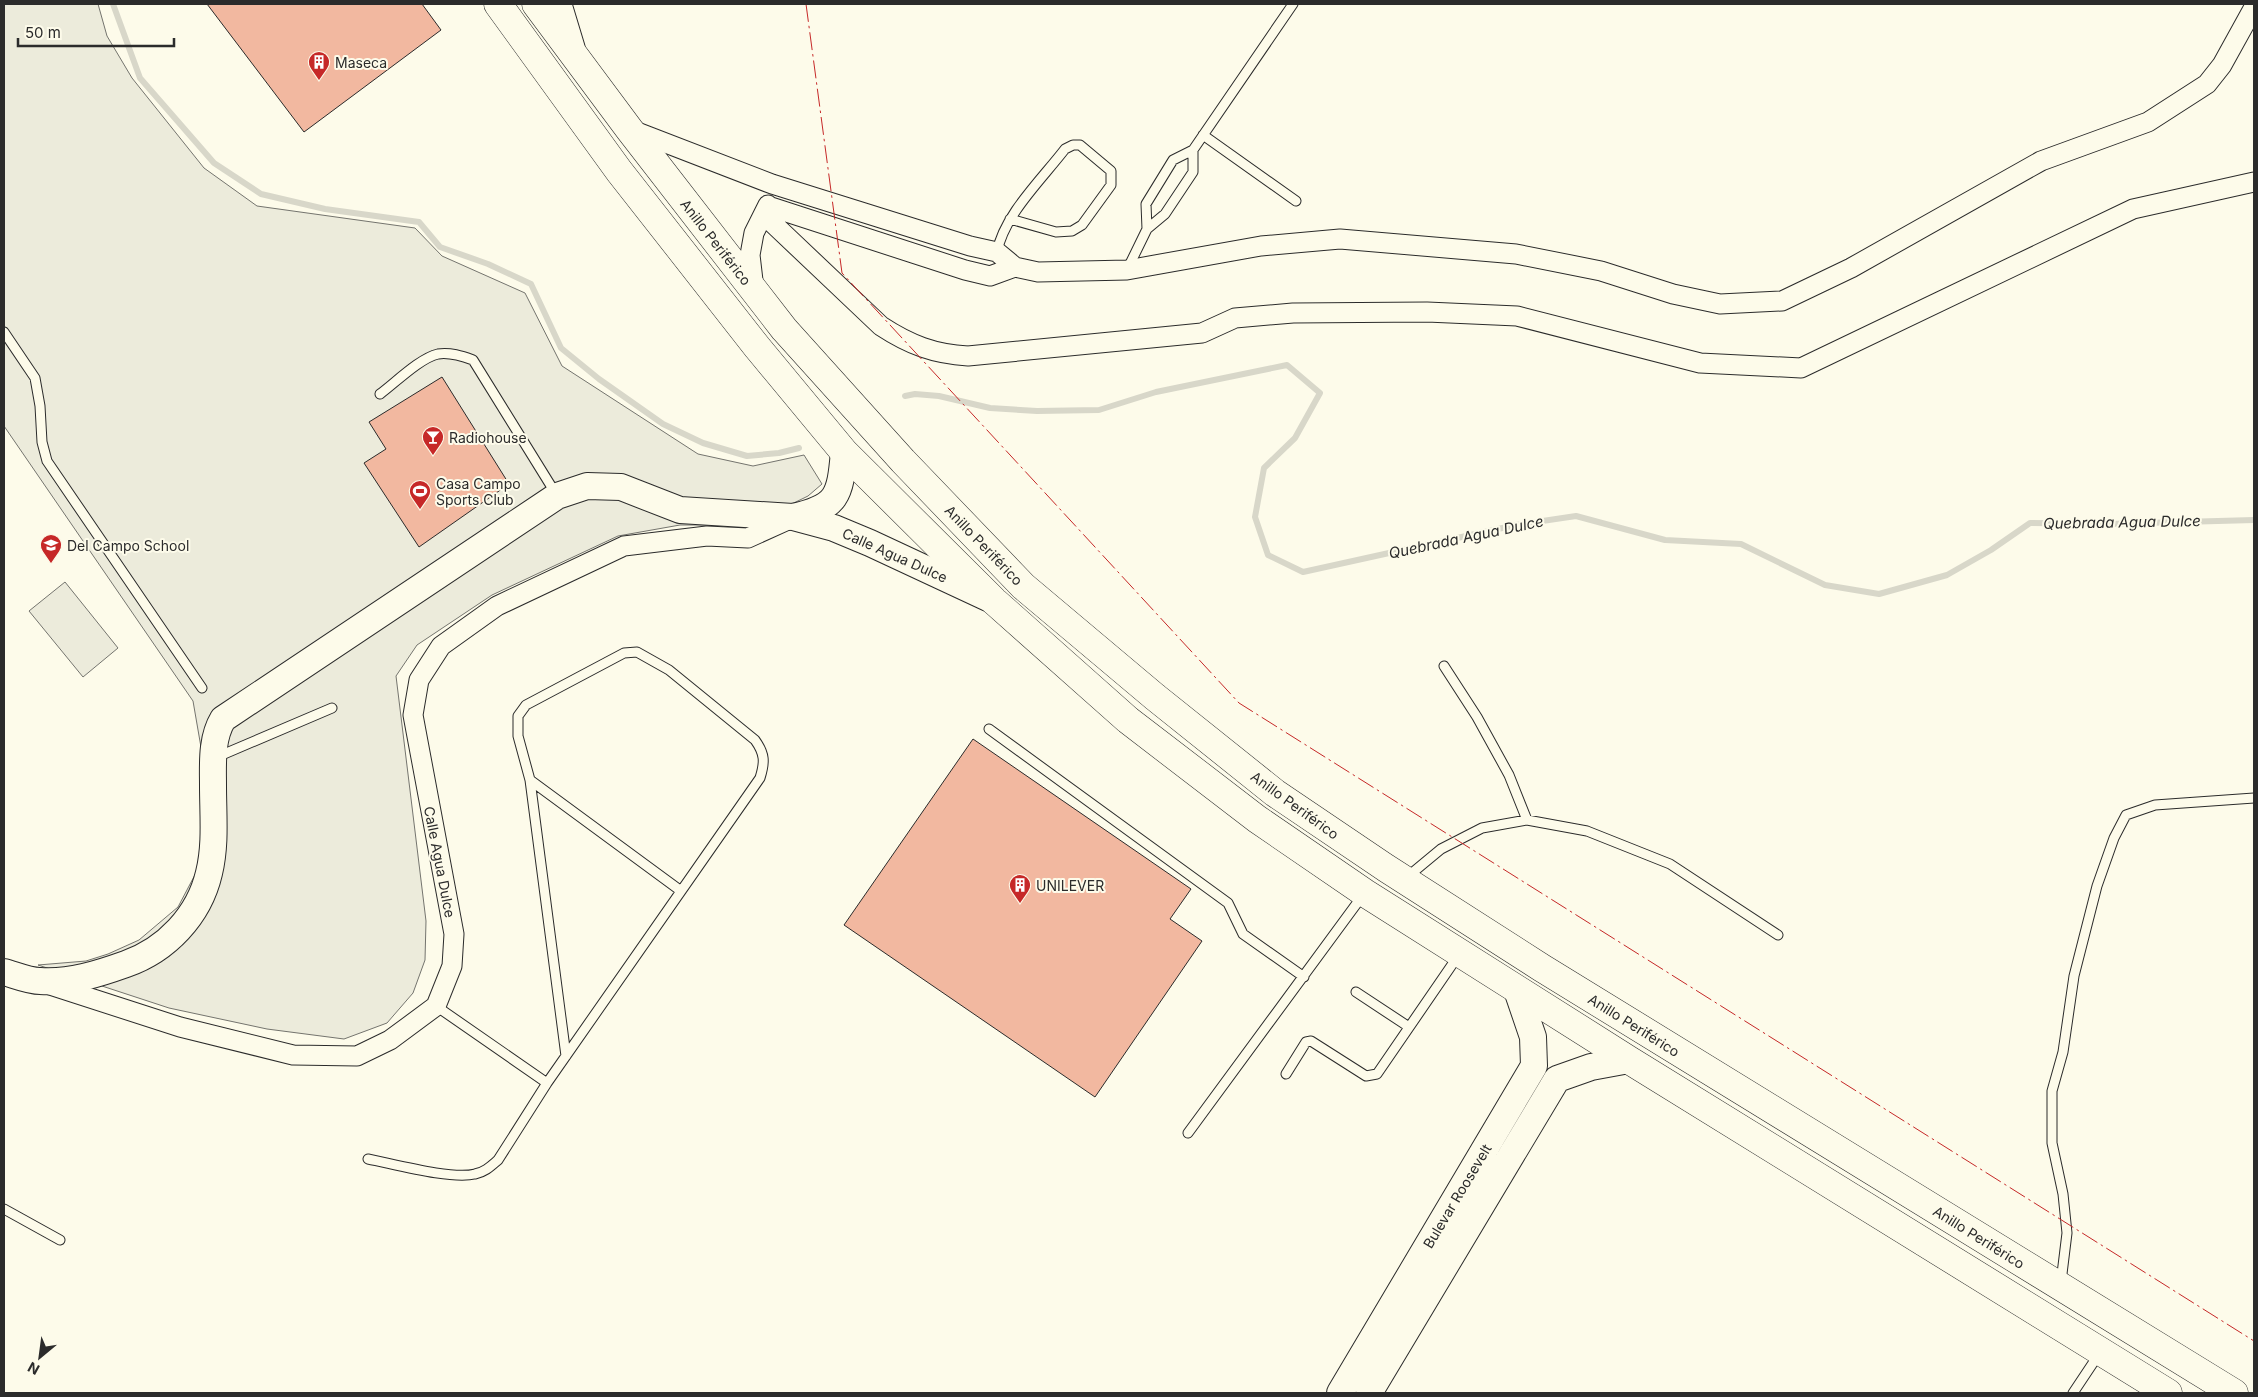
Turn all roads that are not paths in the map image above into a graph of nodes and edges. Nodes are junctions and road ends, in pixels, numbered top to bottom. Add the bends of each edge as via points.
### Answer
1 (498, 4) edge
2 (536, 4) edge
3 (562, 4) edge
4 (1292, 4) edge
5 (2254, 7) edge
6 (580, 65) junction
7 (629, 129) junction
8 (1203, 135) junction
9 (1193, 150) junction
10 (2254, 182) edge
11 (772, 184) junction
12 (1296, 201) dead end
13 (766, 211) junction
14 (1010, 220) junction
15 (1147, 229) junction
16 (997, 252) junction
17 (1015, 267) junction
18 (1127, 270) junction
19 (754, 291) junction
20 (4, 332) edge
21 (380, 394) dead end
22 (844, 452) junction
23 (557, 496) junction
24 (793, 517) junction
25 (994, 601) junction
26 (1444, 666) dead end
27 (202, 688) dead end
28 (332, 708) dead end
29 (989, 729) dead end
30 (213, 758) junction
31 (530, 780) junction
32 (2254, 798) edge
33 (1526, 820) junction
34 (1404, 880) junction
35 (681, 891) junction
36 (1365, 893) junction
37 (1778, 935) dead end
38 (1459, 954) junction
39 (4, 972) edge
40 (1304, 977) junction
41 (40, 981) junction
42 (1517, 990) junction
43 (1356, 992) dead end
44 (436, 1006) junction
45 (1409, 1027) junction
46 (566, 1056) junction
47 (1629, 1060) junction
48 (1534, 1066) junction
49 (1286, 1074) dead end
50 (1557, 1079) junction
51 (547, 1083) junction
52 (1188, 1133) dead end
53 (368, 1159) dead end
54 (4, 1209) edge
55 (60, 1240) dead end
56 (2060, 1287) junction
57 (2101, 1352) junction
58 (1340, 1393) edge
59 (1369, 1393) edge
60 (2073, 1393) edge
61 (2168, 1393) edge
62 (2234, 1393) edge

1 - 22 highway via 619,171 751,340
2 - 6 highway, Anillo Periférico
3 - 6 street
4 - 8 lane
5 - 18 street via 2222,65 2207,84 2148,122 2041,162 1851,268 1782,301 1720,304 1673,294 1602,271 1516,254 1340,239 1261,246
6 - 7 highway, Anillo Periférico
7 - 11 street
7 - 19 highway, Anillo Periférico
8 - 9 lane
8 - 12 lane
9 - 15 lane via 1193,172 1165,214
9 - 15 lane via 1174,160 1146,204
10 - 13 street via 2133,209 1801,368 1700,363 1517,316 1427,312 1293,313 1235,318 1202,333 968,356 942,354 899,338 881,326
11 - 13 street
11 - 16 street
13 - 17 street via 990,276
13 - 19 street via 754,233 750,255
14 - 14 lane via 1065,149 1073,145 1080,145 1111,172 1111,184 1082,225 1072,231 1056,232
14 - 16 lane
15 - 18 lane
16 - 17 street
17 - 18 street via 1038,272
19 - 34 highway, Anillo Periférico via 903,462 1023,586 1155,698 1275,793
20 - 27 lane via 35,378 47,461
21 - 23 lane via 427,358 456,354 472,360
22 - 24 street, Calle Agua Dulce via 842,479 828,505 816,512
22 - 25 highway
23 - 24 street via 587,486 621,487 680,510
23 - 30 street via 223,719 217,729
24 - 25 street, Calle Agua Dulce via 834,528 870,543
24 - 44 street, Calle Agua Dulce via 748,538 707,536 624,546 497,606 441,646 420,680 413,715 454,934 452,966
25 - 36 highway via 1128,720 1257,819
26 - 33 lane via 1509,775
28 - 30 lane
29 - 40 lane via 1228,903 1243,934
30 - 41 street via 213,845 209,874 196,906 179,931 146,957 90,977
31 - 35 lane
31 - 35 lane via 518,736 518,716 526,705 624,653 637,652 669,670 755,740 763,752 765,764 760,778
31 - 46 lane
32 - 56 lane via 2155,805 2126,815 2114,838 2097,886 2074,976 2063,1052 2052,1091 2052,1143 2067,1233
33 - 34 lane via 1482,828 1441,849
33 - 37 lane via 1587,831 1670,864
34 - 56 highway, Anillo Periférico
35 - 46 lane
36 - 38 highway
36 - 40 lane
38 - 42 highway
38 - 45 lane
39 - 41 street
40 - 52 lane
41 - 44 street via 180,1027 293,1056 357,1056 390,1040
42 - 47 highway
42 - 48 street via 1533,1037
43 - 45 lane
44 - 51 lane
45 - 49 lane via 1372,1076 1366,1076 1311,1041 1306,1042
46 - 51 lane
47 - 50 street via 1591,1067
47 - 57 highway
48 - 50 street
48 - 58 street, Bulevar Roosevelt
50 - 59 street, Bulevar Roosevelt
51 - 53 lane via 498,1160 488,1169 459,1176
54 - 55 lane
56 - 62 highway, Anillo Periférico
57 - 60 lane
57 - 61 highway

